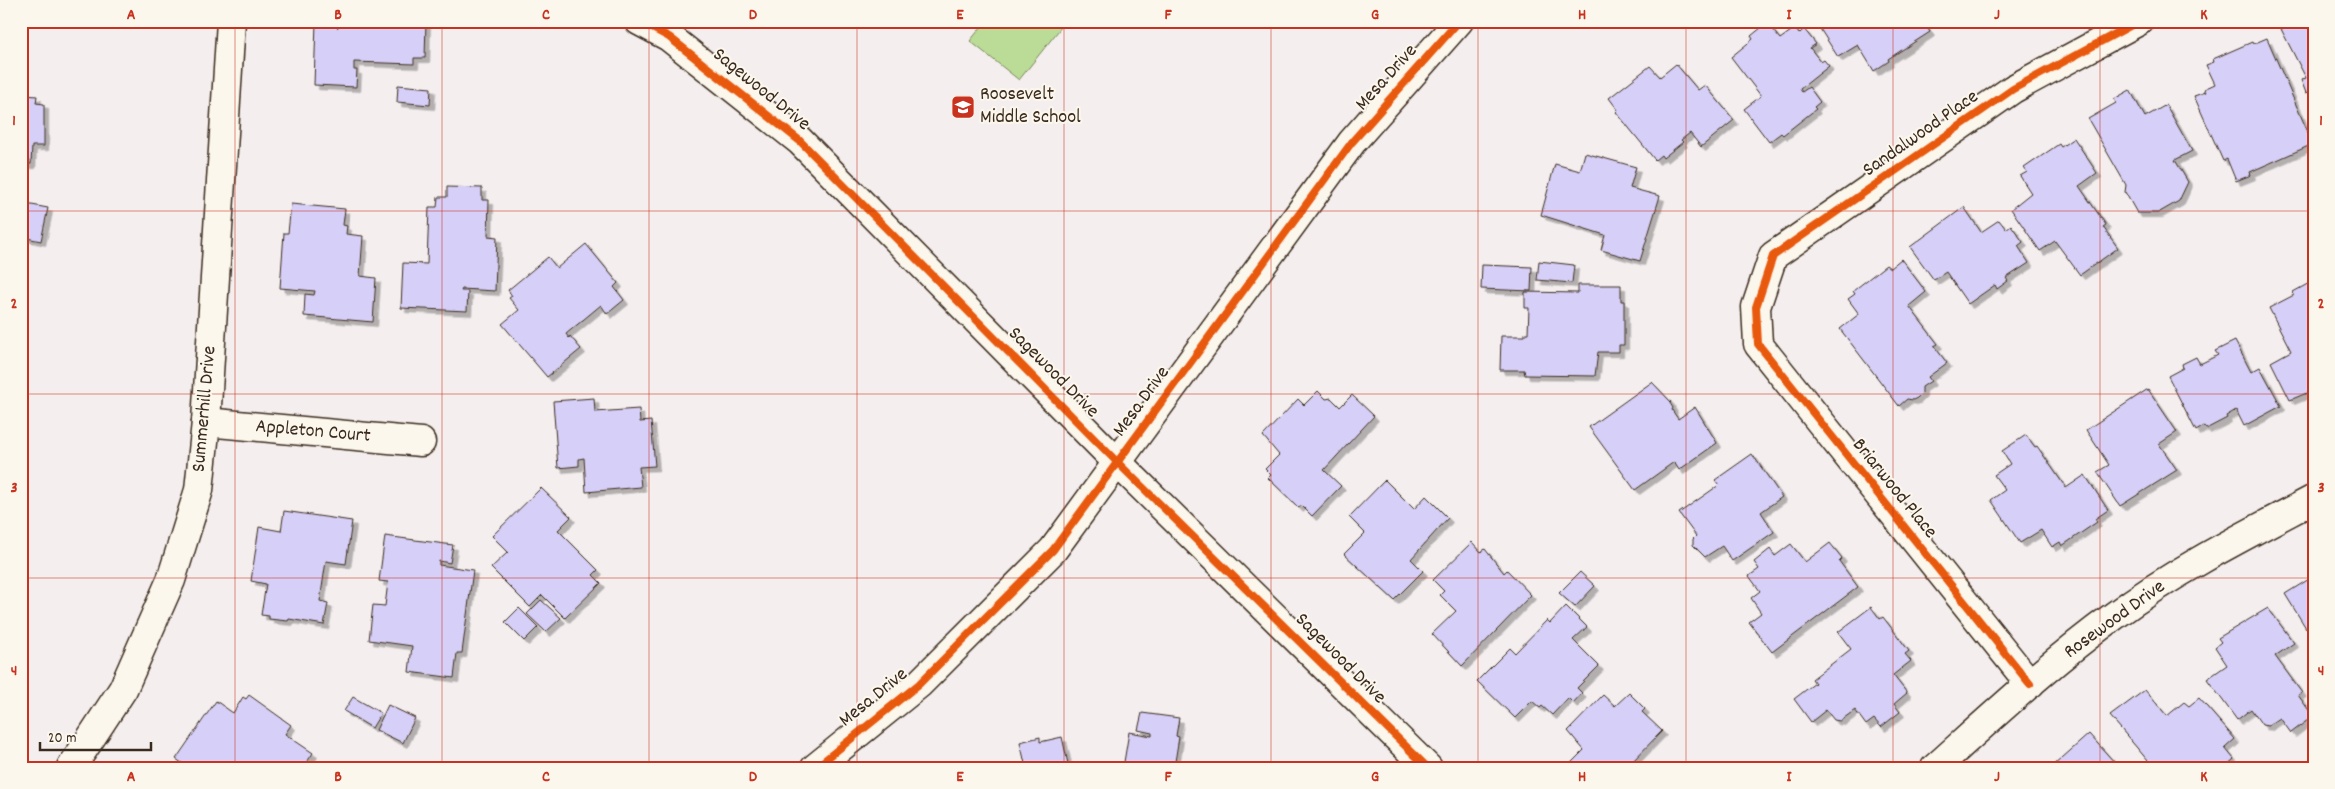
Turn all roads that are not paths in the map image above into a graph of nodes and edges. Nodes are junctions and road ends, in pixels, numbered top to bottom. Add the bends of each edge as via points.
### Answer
1 (231, 21) edge
2 (639, 21) edge
3 (1459, 21) edge
4 (2139, 21) edge
5 (1756, 307) joint
6 (206, 422) junction
7 (420, 442) dead end
8 (1118, 463) junction
9 (2314, 499) edge
10 (2030, 684) junction
11 (71, 768) edge
12 (815, 768) edge
13 (1428, 768) edge
14 (1935, 768) edge

1 - 6 street, Summerhill Drive
2 - 8 street, Sagewood Drive via 669,37 800,141
3 - 8 street, Mesa Drive via 1352,142
4 - 5 street, Sandalwood Place via 2013,89 1773,256
5 - 10 street, Briarwood Place via 1758,344
6 - 7 street, Appleton Court
6 - 11 street, Summerhill Drive via 199,490 171,580 124,689
8 - 12 street, Mesa Drive via 1053,550 919,684
8 - 13 street, Sagewood Drive
9 - 10 street, Rosewood Drive via 2209,555 2115,615
10 - 14 street, Rosewood Drive

